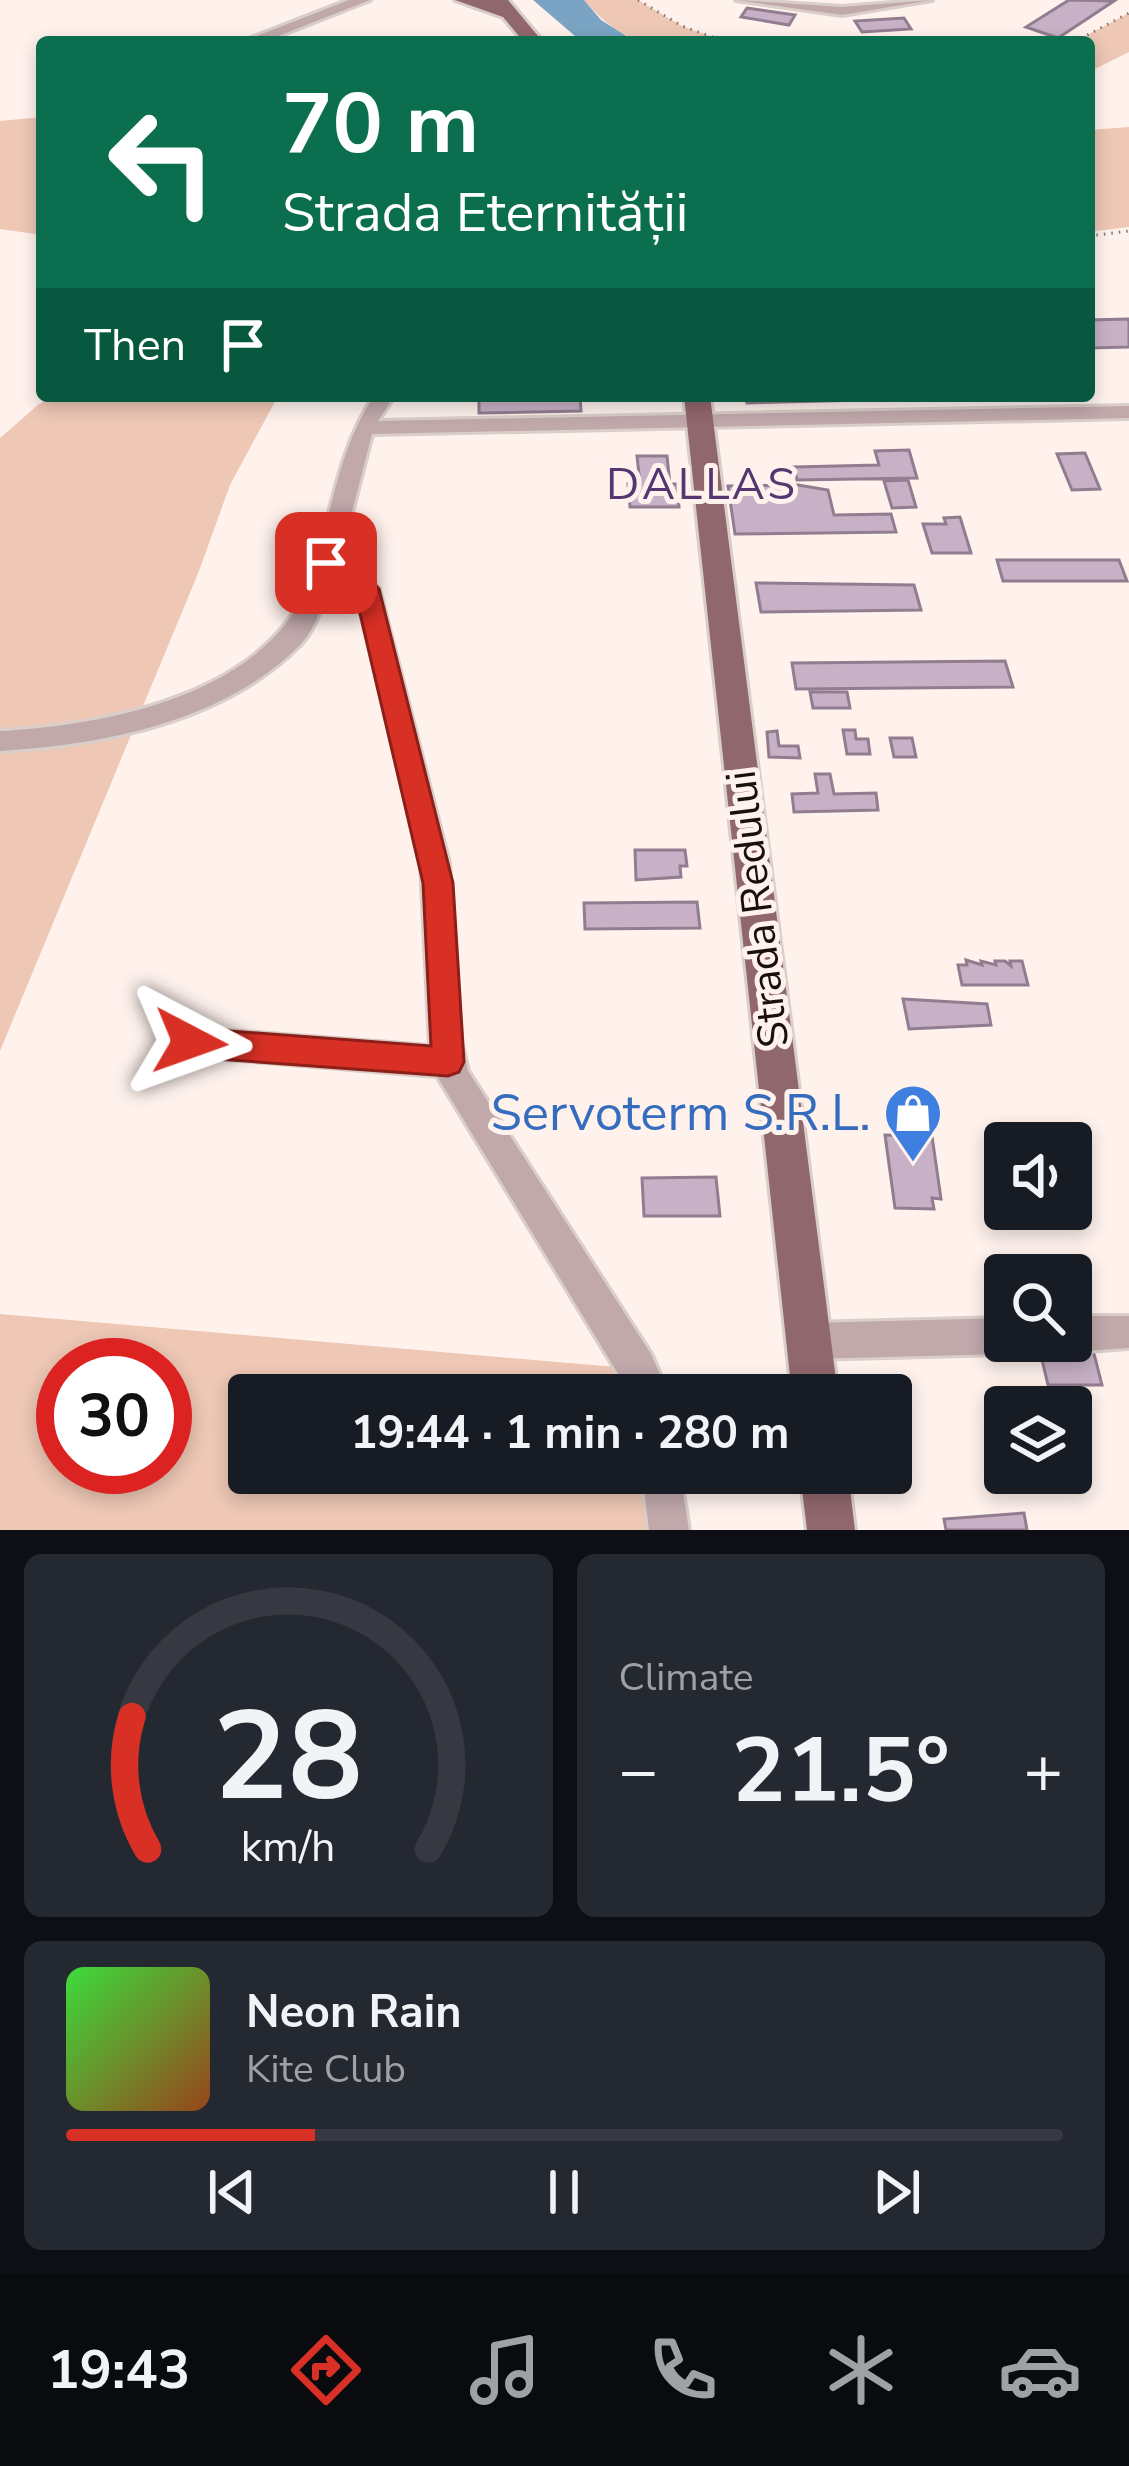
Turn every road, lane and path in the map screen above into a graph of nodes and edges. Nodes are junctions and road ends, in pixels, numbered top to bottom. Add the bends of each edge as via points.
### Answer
1 (363, 0) edge
2 (464, 0) edge
3 (638, 0) edge
4 (743, 0) edge
5 (925, 0) edge
6 (504, 6) edge
7 (1129, 13) edge
8 (265, 36) edge
9 (529, 36) edge
10 (710, 36) edge
11 (1085, 36) edge
12 (1129, 231) edge
13 (1095, 235) edge
14 (380, 402) edge
15 (699, 409) edge
16 (1129, 412) edge
17 (363, 428) junction
18 (326, 563) junction
19 (0, 740) edge
20 (190, 1042) dead end
21 (448, 1062) junction
22 (1125, 1332) dead end
23 (1092, 1333) edge
24 (984, 1337) edge
25 (809, 1341) junction
26 (642, 1374) edge
27 (813, 1374) edge
28 (664, 1494) edge
29 (827, 1494) edge
30 (669, 1530) edge
31 (831, 1530) edge

1 - 8 street
2 - 6 main road
3 - 10 path
4 - 5 street via 831,11
6 - 9 main road
7 - 11 path
12 - 13 path
14 - 17 street
15 - 16 street
15 - 17 street
15 - 25 main road, Strada Redului
17 - 18 street
18 - 19 street via 301,629 264,661 115,728
18 - 21 street via 347,569 367,589 421,802 438,883
20 - 21 street
21 - 26 street
22 - 23 street
24 - 25 street
25 - 27 main road, Strada Redului
28 - 30 street
29 - 31 main road

